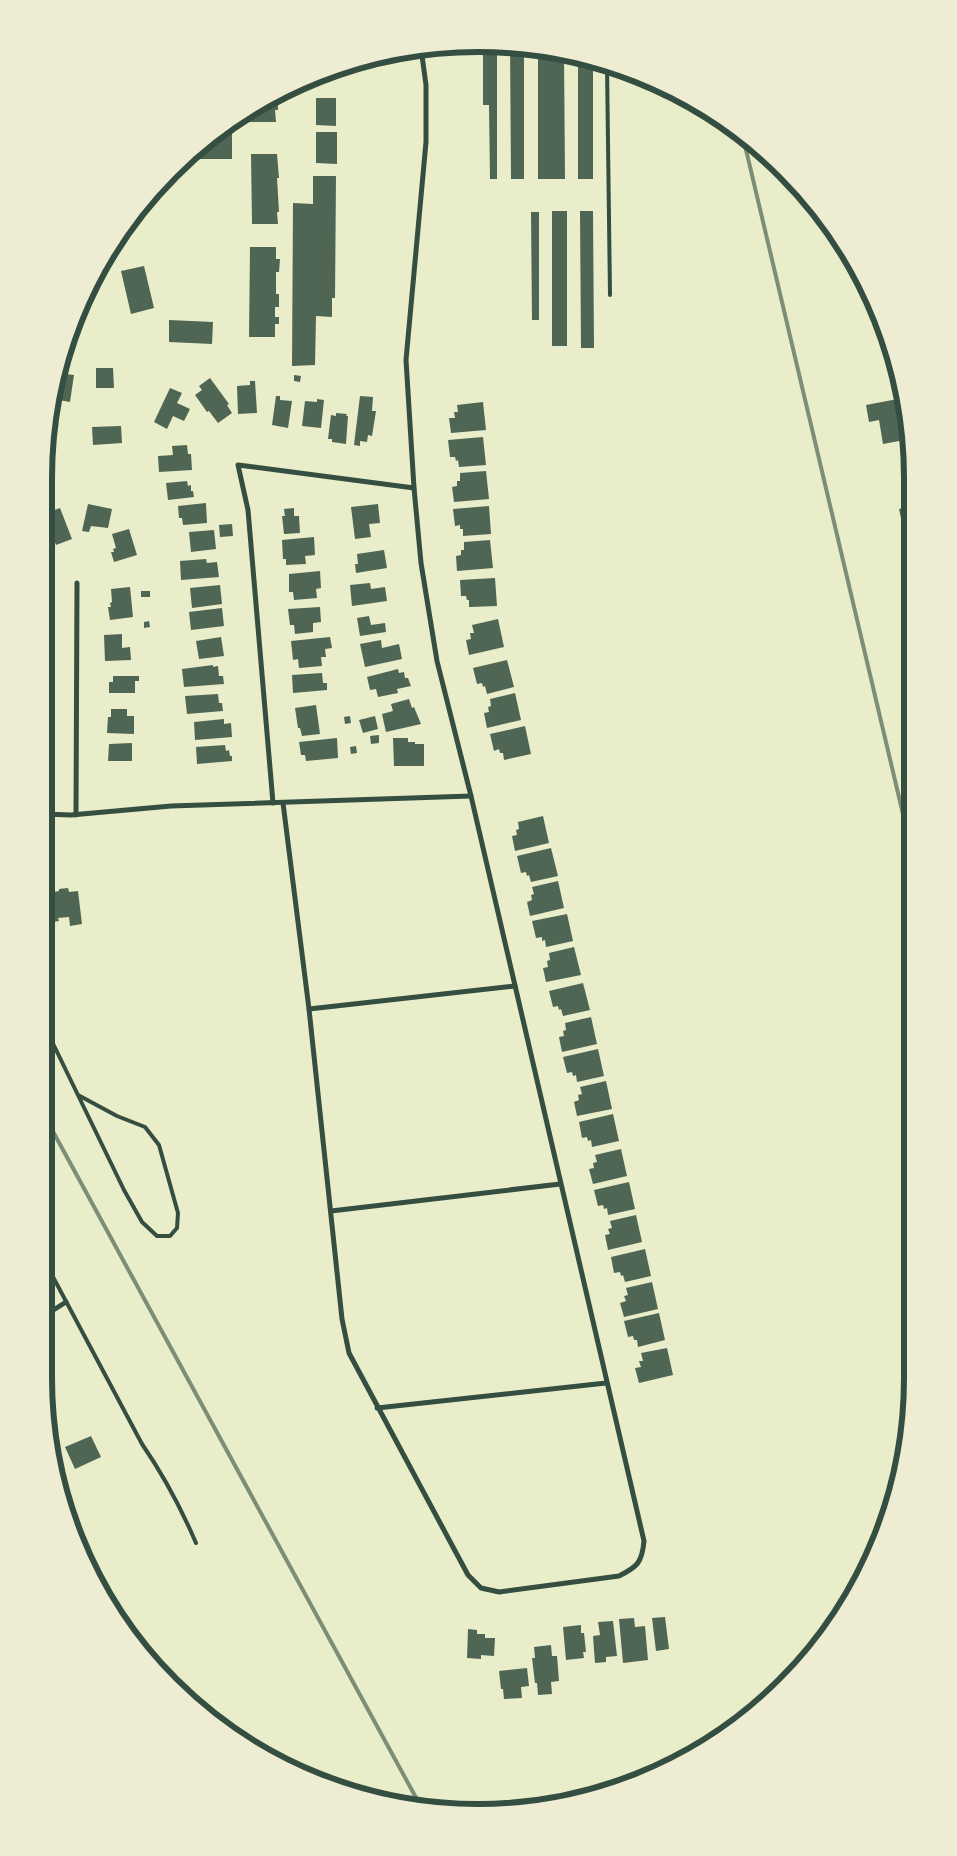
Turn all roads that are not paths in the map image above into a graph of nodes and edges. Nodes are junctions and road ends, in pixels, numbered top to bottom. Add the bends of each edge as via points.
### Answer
1 (422, 56) edge
2 (607, 73) edge
3 (610, 295) dead end
4 (414, 488) junction
5 (77, 583) dead end
6 (471, 796) junction
7 (273, 803) junction
8 (283, 803) junction
9 (52, 814) edge
10 (76, 814) junction
11 (515, 986) junction
12 (309, 1010) junction
13 (52, 1041) edge
14 (78, 1095) junction
15 (560, 1184) junction
16 (331, 1211) junction
17 (52, 1275) edge
18 (66, 1302) junction
19 (52, 1311) edge
20 (606, 1382) junction
21 (377, 1408) junction
22 (196, 1543) dead end

1 - 4 street via 426,85 426,142 406,360
2 - 3 lane
4 - 6 street via 421,563 437,661
4 - 7 street via 238,465 248,510
5 - 10 street
6 - 8 street
6 - 11 street
7 - 8 street
7 - 10 street via 171,806
8 - 12 street
9 - 10 street
11 - 12 street
11 - 15 street
12 - 16 street
13 - 14 lane
14 - 14 lane via 142,1222 158,1236 170,1236 177,1228 178,1213 159,1145 145,1127
15 - 16 street
15 - 20 street
16 - 21 street via 342,1319 349,1353
17 - 18 lane
18 - 19 street
18 - 22 lane via 142,1444 178,1503
20 - 21 street
20 - 21 street via 644,1541 642,1557 634,1569 618,1576 499,1592 481,1588 468,1575

